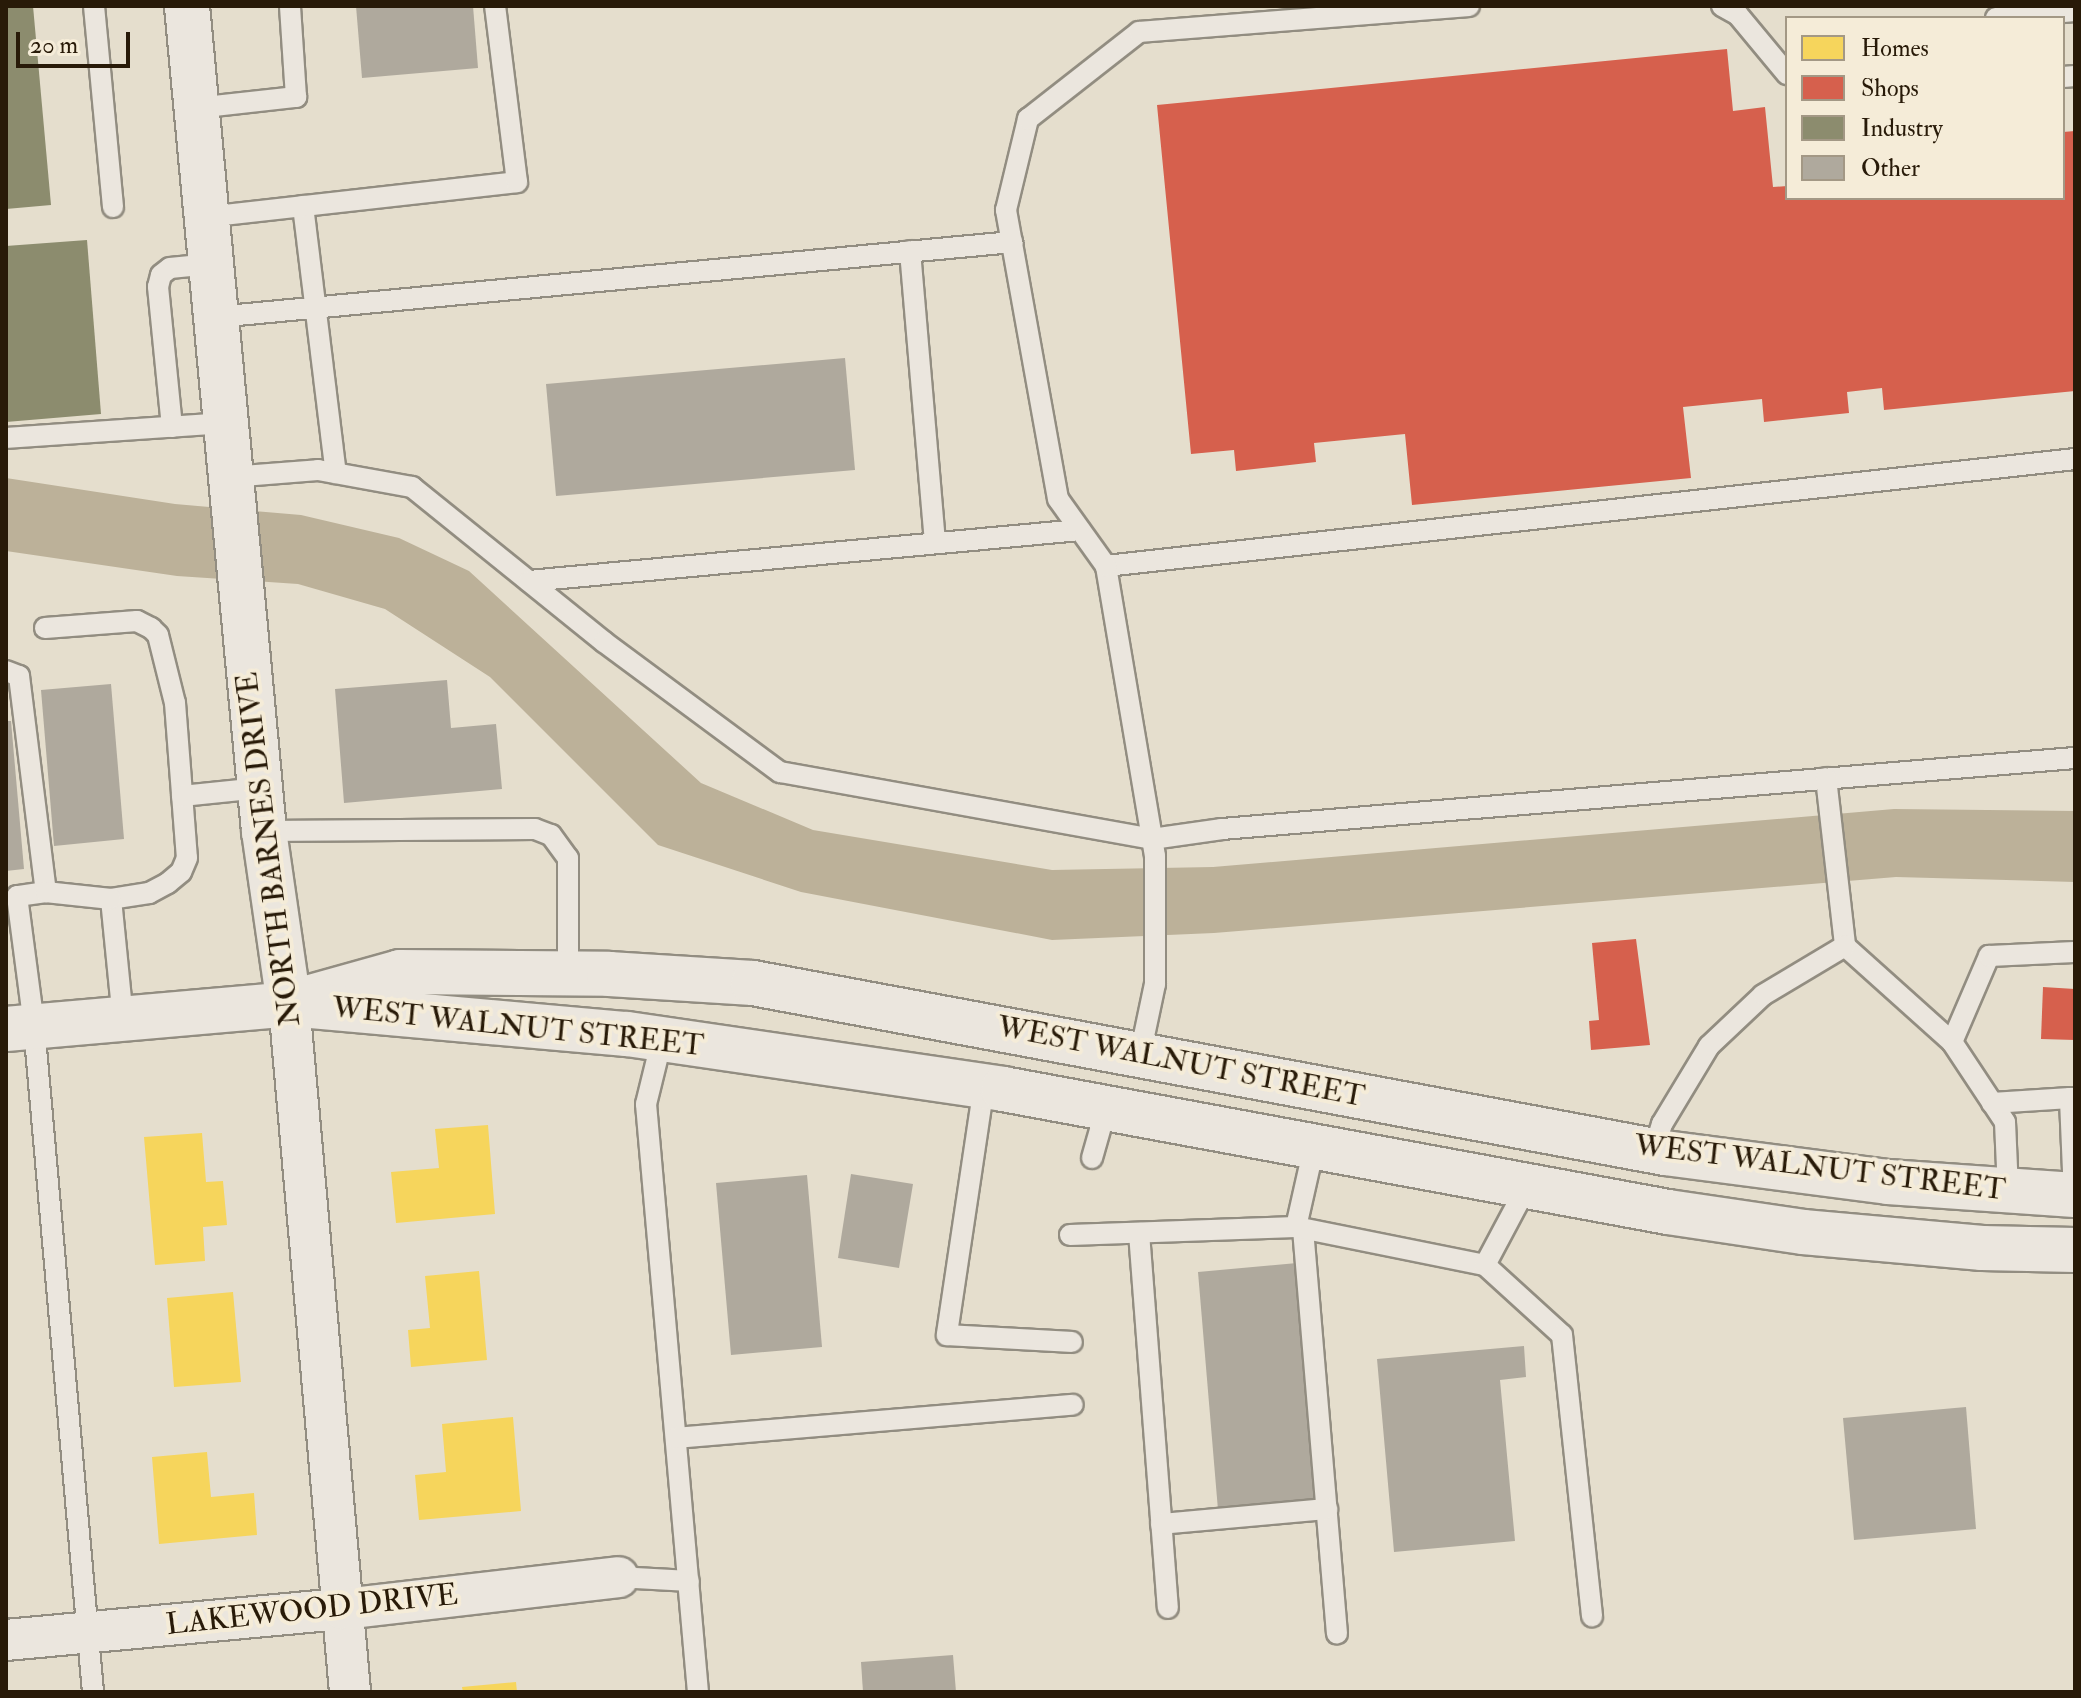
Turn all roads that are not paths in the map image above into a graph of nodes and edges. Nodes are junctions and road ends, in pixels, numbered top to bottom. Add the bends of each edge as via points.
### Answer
1 (94, 6) edge
2 (187, 6) edge
3 (290, 6) edge
4 (495, 6) edge
5 (1469, 6) edge
6 (1722, 6) edge
7 (2075, 11) edge
8 (2019, 16) edge
9 (1785, 72) edge
10 (196, 108) junction
11 (303, 206) junction
12 (113, 207) dead end
13 (206, 217) junction
14 (1012, 242) junction
15 (910, 251) junction
16 (211, 264) junction
17 (317, 307) junction
18 (216, 317) junction
19 (226, 423) junction
20 (172, 427) junction
21 (6, 438) edge
22 (2075, 459) edge
23 (336, 473) junction
24 (231, 482) junction
25 (1080, 530) junction
26 (935, 543) junction
27 (1106, 566) junction
28 (529, 581) junction
29 (45, 628) dead end
30 (6, 671) edge
31 (2075, 758) edge
32 (1827, 787) junction
33 (260, 788) junction
34 (182, 796) junction
35 (264, 831) junction
36 (1153, 847) junction
37 (46, 892) junction
38 (111, 899) junction
39 (1845, 946) junction
40 (2075, 952) edge
41 (568, 973) junction
42 (289, 1004) junction
43 (123, 1019) junction
44 (20, 1028) edge
45 (662, 1039) junction
46 (1952, 1042) junction
47 (1140, 1055) junction
48 (895, 1073) junction
49 (984, 1086) junction
50 (1316, 1088) junction
51 (2073, 1098) edge
52 (1992, 1103) junction
53 (1106, 1109) junction
54 (1314, 1147) junction
55 (1654, 1150) junction
56 (1092, 1158) dead end
57 (1888, 1182) junction
58 (1526, 1188) junction
59 (2008, 1192) junction
60 (2075, 1195) edge
61 (1668, 1212) junction
62 (1300, 1228) junction
63 (1139, 1233) junction
64 (1070, 1235) dead end
65 (2075, 1250) edge
66 (1485, 1265) junction
67 (1072, 1342) dead end
68 (1073, 1405) dead end
69 (676, 1438) junction
70 (1327, 1509) junction
71 (1161, 1524) junction
72 (618, 1577) joint
73 (689, 1581) junction
74 (1168, 1608) dead end
75 (343, 1609) junction
76 (1592, 1616) dead end
77 (87, 1632) junction
78 (1337, 1634) dead end
79 (6, 1640) edge
80 (93, 1692) edge
81 (350, 1692) edge
82 (698, 1692) edge

1 - 12 lane
2 - 10 main road, NORTH BARNES DRIVE
3 - 10 lane via 296,97
4 - 11 lane via 517,182
5 - 14 lane via 1139,32 1028,119 1006,210
6 - 9 lane via 1738,15
7 - 8 lane
10 - 13 main road, NORTH BARNES DRIVE
11 - 13 lane
11 - 17 lane
13 - 16 main road, NORTH BARNES DRIVE
14 - 15 lane
14 - 25 lane via 1058,499
15 - 17 lane
15 - 26 lane
16 - 18 main road, NORTH BARNES DRIVE
16 - 20 lane via 170,268 158,287
17 - 18 lane
17 - 23 lane
18 - 19 main road, NORTH BARNES DRIVE
19 - 20 lane
19 - 24 main road, NORTH BARNES DRIVE
20 - 21 lane
22 - 27 lane
23 - 24 lane via 318,470
23 - 28 lane via 412,487
24 - 33 main road, NORTH BARNES DRIVE
25 - 26 lane
25 - 27 lane
26 - 28 lane
27 - 36 lane
28 - 36 lane via 780,772
29 - 34 lane via 137,621 158,635 175,703
30 - 37 lane via 19,676
31 - 32 lane
32 - 36 lane via 1222,829
32 - 39 lane
33 - 34 lane
33 - 35 main road, NORTH BARNES DRIVE
34 - 38 lane via 187,858 181,872 149,893
35 - 41 lane via 535,829 551,835 568,858
35 - 42 main road, NORTH BARNES DRIVE
36 - 47 lane via 1155,984
37 - 38 lane
37 - 44 lane via 17,896
38 - 43 lane
39 - 46 lane
39 - 55 lane via 1763,995 1709,1046 1662,1124
40 - 46 lane via 1989,956
41 - 42 main road, WEST WALNUT STREET via 400,972
41 - 47 main road, WEST WALNUT STREET via 753,983
42 - 43 main road, WEST WALNUT STREET
42 - 45 main road, WEST WALNUT STREET
42 - 75 street, NORTH BARNES DRIVE
43 - 44 main road, WEST WALNUT STREET
44 - 77 lane
45 - 48 main road, WEST WALNUT STREET
45 - 69 lane via 646,1104
46 - 52 lane
47 - 48 main road via 1109,1068
47 - 50 main road, WEST WALNUT STREET
48 - 49 main road, WEST WALNUT STREET
49 - 53 main road, WEST WALNUT STREET
49 - 67 lane via 947,1335
50 - 53 main road via 1280,1096 1199,1080 1157,1082 1127,1090
50 - 55 main road, WEST WALNUT STREET
51 - 52 lane
51 - 60 lane
52 - 59 lane via 2005,1122
53 - 54 main road, WEST WALNUT STREET
53 - 56 lane
54 - 58 main road, WEST WALNUT STREET
54 - 62 lane
55 - 57 main road, WEST WALNUT STREET
55 - 58 main road via 1647,1167 1610,1183
57 - 59 main road, WEST WALNUT STREET
57 - 61 main road via 1828,1203 1747,1190 1712,1193 1675,1202
58 - 61 main road, WEST WALNUT STREET
58 - 66 lane
59 - 60 main road, WEST WALNUT STREET
61 - 65 main road, WEST WALNUT STREET via 1803,1232 1982,1248
62 - 63 lane
62 - 66 lane
62 - 70 lane
63 - 64 lane
63 - 71 lane
66 - 76 lane via 1562,1335
68 - 69 lane
69 - 73 lane
70 - 71 lane
70 - 78 lane
71 - 74 lane
72 - 73 lane
72 - 75 street, LAKEWOOD DRIVE
73 - 82 lane
75 - 77 street, LAKEWOOD DRIVE
75 - 81 street, NORTH BARNES DRIVE
77 - 79 street, LAKEWOOD DRIVE
77 - 80 lane

